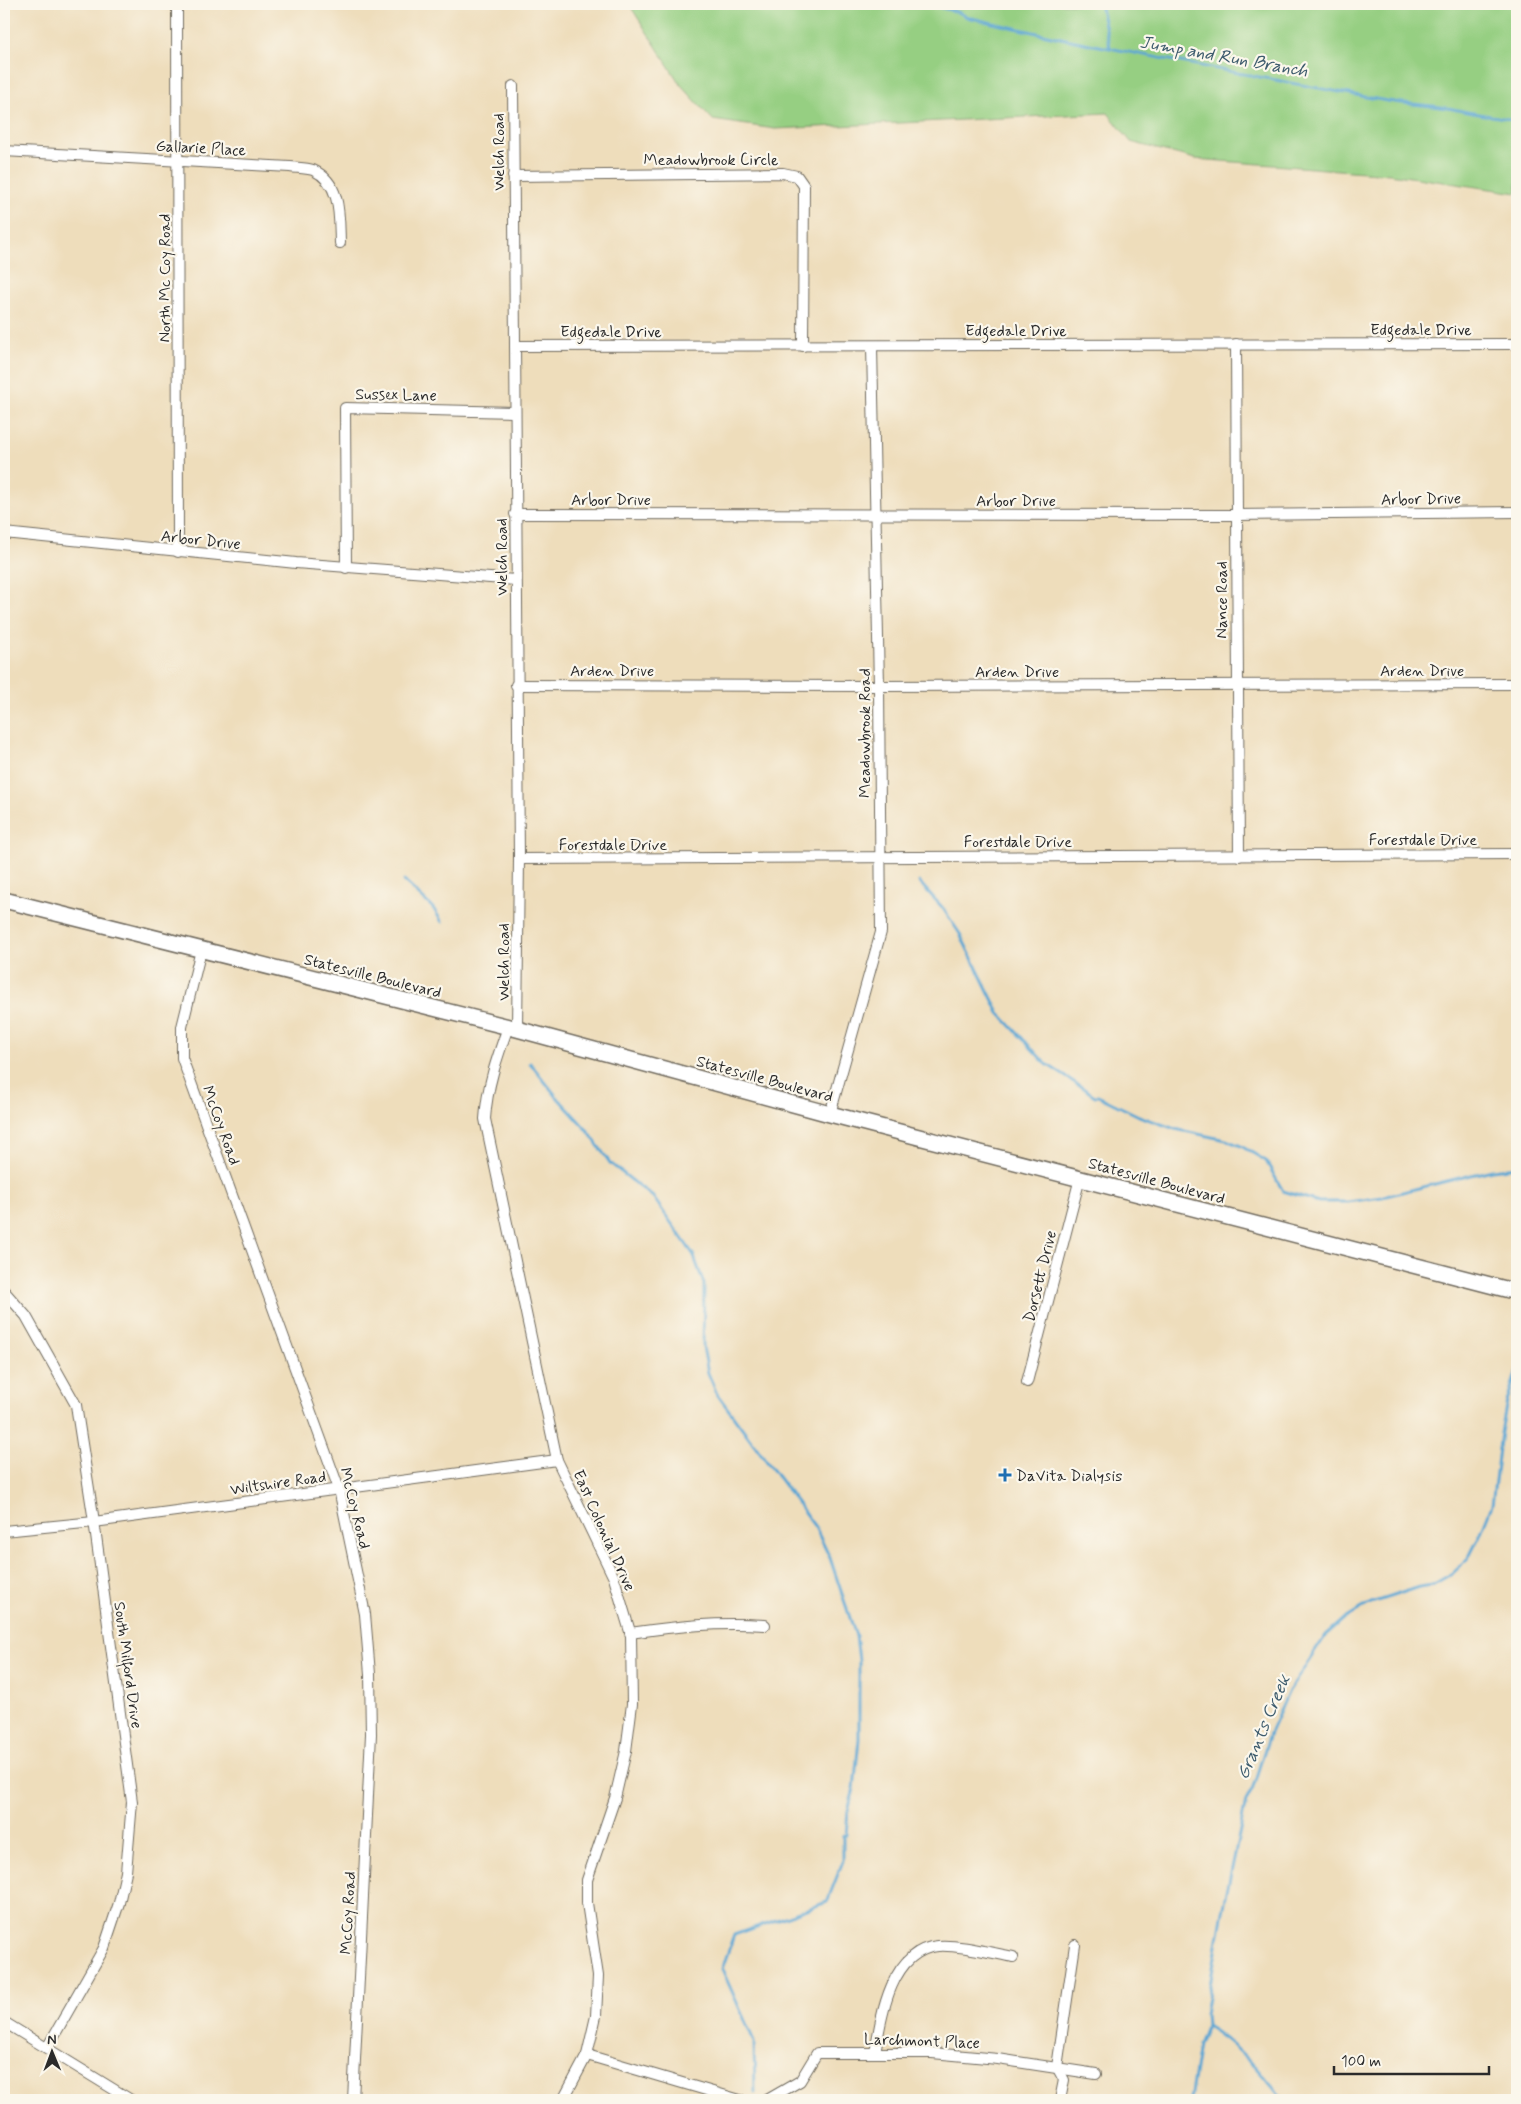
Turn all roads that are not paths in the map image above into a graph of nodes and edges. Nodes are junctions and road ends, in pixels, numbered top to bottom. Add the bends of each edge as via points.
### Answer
1 (177, 4) edge
2 (513, 86) dead end
3 (4, 151) edge
4 (178, 161) junction
5 (513, 176) junction
6 (340, 243) dead end
7 (1236, 344) junction
8 (1517, 344) edge
9 (515, 346) junction
10 (803, 346) junction
11 (872, 346) junction
12 (514, 412) junction
13 (1517, 512) edge
14 (515, 514) junction
15 (875, 515) junction
16 (1236, 515) junction
17 (4, 533) edge
18 (178, 552) junction
19 (346, 568) junction
20 (516, 580) junction
21 (1517, 684) edge
22 (516, 685) junction
23 (1237, 685) junction
24 (879, 686) junction
25 (1517, 854) edge
26 (879, 856) junction
27 (1239, 856) junction
28 (519, 860) junction
29 (4, 900) edge
30 (202, 950) junction
31 (513, 1028) junction
32 (830, 1114) junction
33 (1080, 1178) junction
34 (4, 1291) edge
35 (1517, 1292) edge
36 (1027, 1382) dead end
37 (557, 1460) junction
38 (339, 1489) junction
39 (94, 1522) junction
40 (4, 1531) edge
41 (765, 1625) dead end
42 (630, 1633) junction
43 (1075, 1946) dead end
44 (1013, 1957) dead end
45 (4, 2022) edge
46 (47, 2048) junction
47 (875, 2053) junction
48 (587, 2054) junction
49 (1057, 2066) junction
50 (1096, 2074) dead end
51 (131, 2100) edge
52 (353, 2100) edge
53 (563, 2100) edge
54 (740, 2100) edge
55 (768, 2100) edge
56 (1060, 2100) edge

1 - 4 street, North Mc Coy Road
2 - 5 street, Welch Road
3 - 4 street, Gallarie Place
4 - 6 street, Gallarie Place via 312,170 324,177 334,189 339,207
4 - 18 street, North Mc Coy Road
5 - 9 street, Welch Road
5 - 10 street, Meadowbrook Circle via 783,173 797,176 804,186
7 - 8 street, Edgedale Drive
7 - 11 street, Edgedale Drive
7 - 16 street, Nance Road
9 - 10 street, Edgedale Drive
9 - 12 street, Welch Road
10 - 11 street, Edgedale Drive
11 - 15 street, Meadowbrook Road
12 - 14 street, Welch Road
12 - 19 street, Sussex Lane via 345,408
13 - 16 street, Arbor Drive
14 - 15 street, Arbor Drive
14 - 20 street, Welch Road
15 - 16 street, Arbor Drive
15 - 24 street, Meadowbrook Road
16 - 23 street, Nance Road
17 - 18 street, Arbor Drive
18 - 19 street, Arbor Drive
19 - 20 street, Arbor Drive
20 - 22 street, Welch Road
21 - 23 street, Arden Drive
22 - 24 street, Arden Drive
22 - 28 street, Welch Road
23 - 24 street, Arden Drive
23 - 27 street, Nance Road
24 - 26 street, Meadowbrook Road
25 - 27 street, Forestdale Drive
26 - 27 street, Forestdale Drive
26 - 28 street, Forestdale Drive
26 - 32 street, Meadowbrook Road via 881,932
28 - 31 street, Welch Road
29 - 30 main road, Statesville Boulevard
30 - 31 main road, Statesville Boulevard
30 - 38 street, McCoy Road via 182,1027 182,1058
31 - 32 main road, Statesville Boulevard
31 - 37 street, East Colonial Drive via 494,1063 486,1119
32 - 33 main road, Statesville Boulevard
33 - 35 main road, Statesville Boulevard
33 - 36 street, Dorsett Drive
34 - 39 street, South Milford Drive via 26,1316 76,1405
37 - 38 street, Wiltshire Road
37 - 42 street, East Colonial Drive via 614,1578
38 - 39 street, Wiltshire Road
38 - 52 street, McCoy Road via 364,1614 370,1684 371,1734
39 - 40 street, Wiltshire Road
39 - 46 street, South Milford Drive via 130,1793 130,1835 119,1903 104,1948
41 - 42 street via 694,1624
42 - 48 street, East Colonial Drive via 632,1704 626,1751 615,1798 587,1880 586,1903 598,1976 596,2016
43 - 49 street
44 - 47 street via 938,1946 910,1958 898,1972 880,2021
45 - 46 street
46 - 51 street
47 - 49 street, Larchmont Place via 932,2053
47 - 55 street, Larchmont Place via 817,2053 800,2081
48 - 53 street, East Colonial Drive
48 - 54 street
49 - 50 street, Larchmont Place
49 - 56 street via 1064,2080

